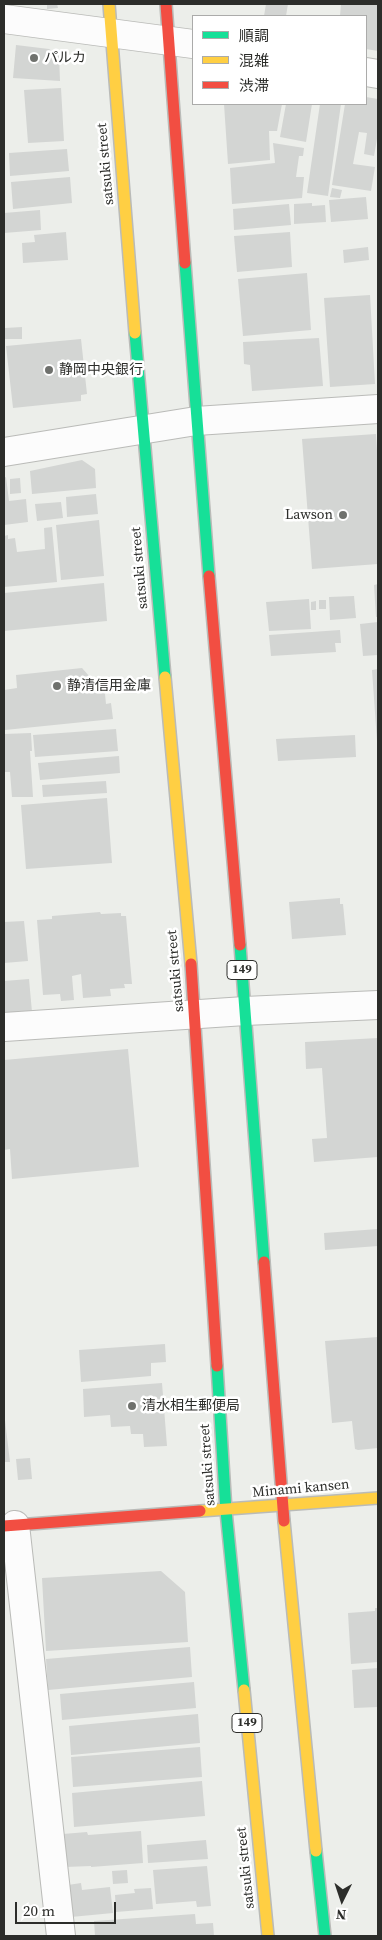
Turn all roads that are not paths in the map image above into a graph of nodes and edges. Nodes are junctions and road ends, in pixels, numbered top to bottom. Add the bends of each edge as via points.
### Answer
1 (109, 4) edge
2 (166, 4) edge
3 (4, 18) edge
4 (111, 32) junction
5 (181, 42) edge
6 (378, 409) edge
7 (196, 421) junction
8 (143, 429) junction
9 (4, 452) edge
10 (378, 1005) edge
11 (245, 1011) junction
12 (195, 1014) junction
13 (4, 1027) edge
14 (378, 1498) edge
15 (282, 1506) junction
16 (226, 1511) junction
17 (9, 1525) edge
18 (61, 1936) edge
19 (268, 1936) edge
20 (325, 1936) edge

1 - 4 main road, satsuki street / 149
2 - 5 main road, 149
3 - 4 street
4 - 5 street
4 - 8 main road, satsuki street / 149
5 - 7 main road, 149
6 - 7 street
7 - 8 street
7 - 11 main road, 149
8 - 9 street
8 - 12 main road, satsuki street / 149
10 - 11 street
11 - 12 street
11 - 15 main road, 149
12 - 13 street
12 - 16 main road, satsuki street / 149
14 - 15 main road, Minami kansen
15 - 16 main road, Minami kansen
15 - 20 main road, 149
16 - 17 main road, Minami kansen
16 - 19 main road, satsuki street / 149
17 - 18 street

